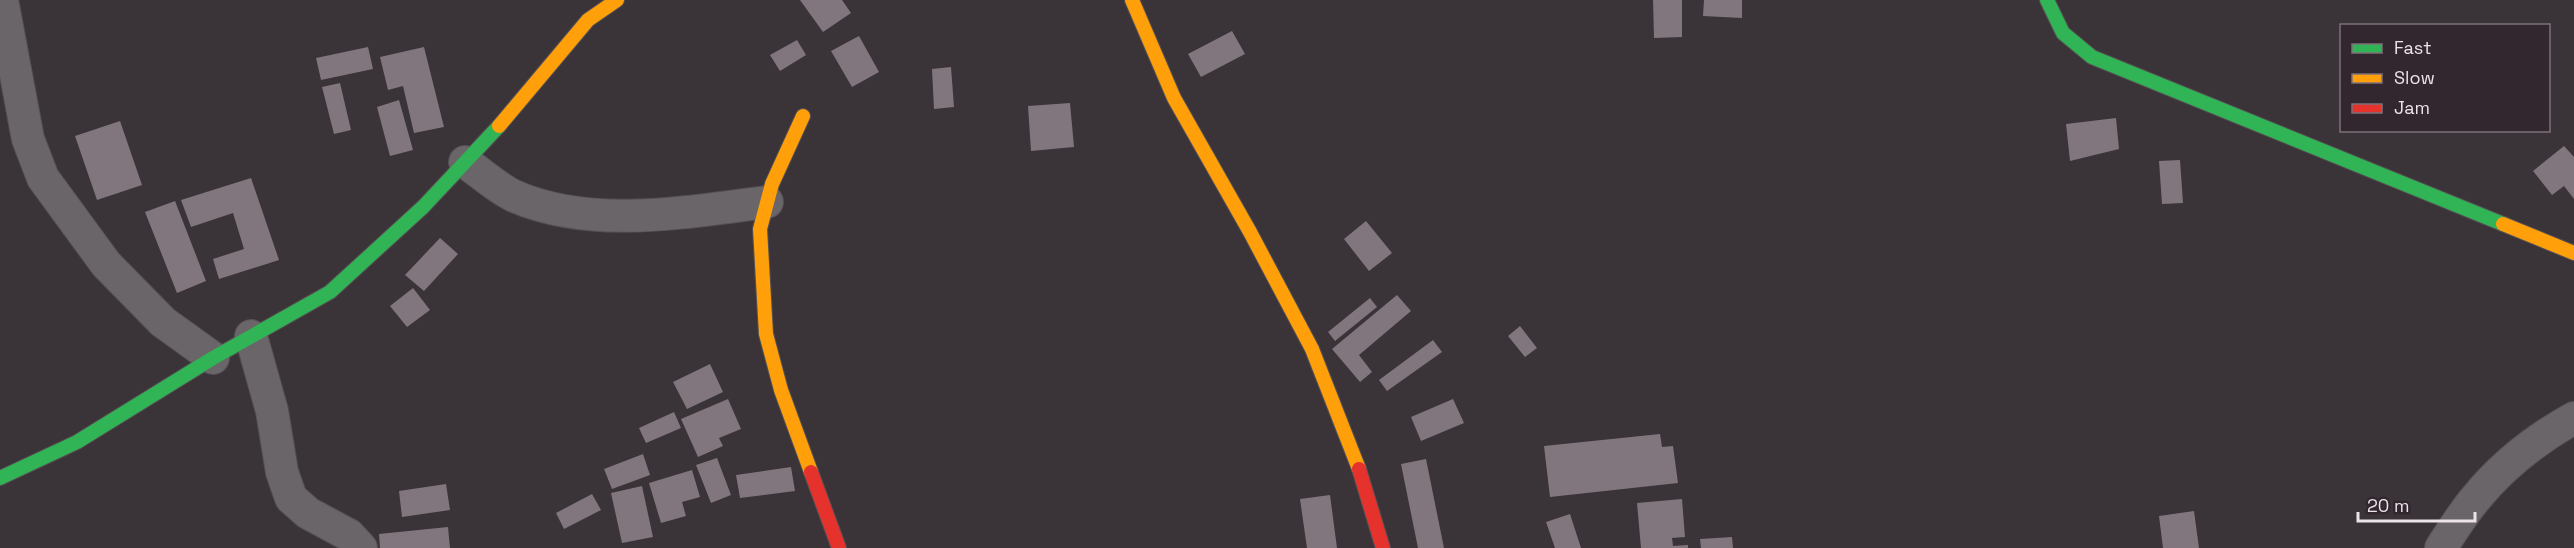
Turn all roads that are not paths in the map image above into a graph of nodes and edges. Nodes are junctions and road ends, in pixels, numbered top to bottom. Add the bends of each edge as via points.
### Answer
1 (2, 0) edge
2 (617, 0) edge
3 (1132, 0) edge
4 (2047, 0) edge
5 (803, 116) dead end
6 (465, 162) junction
7 (767, 202) junction
8 (2574, 254) edge
9 (251, 336) junction
10 (213, 358) junction
11 (2574, 418) edge
12 (0, 478) edge
13 (361, 548) edge
14 (839, 548) edge
15 (1383, 548) edge
16 (2441, 548) edge

1 - 10 street via 27,139 43,178 106,264 163,322
2 - 6 street via 588,20
3 - 15 street via 1174,98 1311,349 1359,470
4 - 8 street via 2061,34 2092,57
5 - 7 street
6 - 7 street via 513,195 548,207 601,215
6 - 9 street via 423,207 330,292
7 - 14 street via 760,229 766,334
9 - 10 street
9 - 13 street via 291,498 308,513 349,535
10 - 12 street via 77,442
11 - 16 street via 2516,458 2476,498

